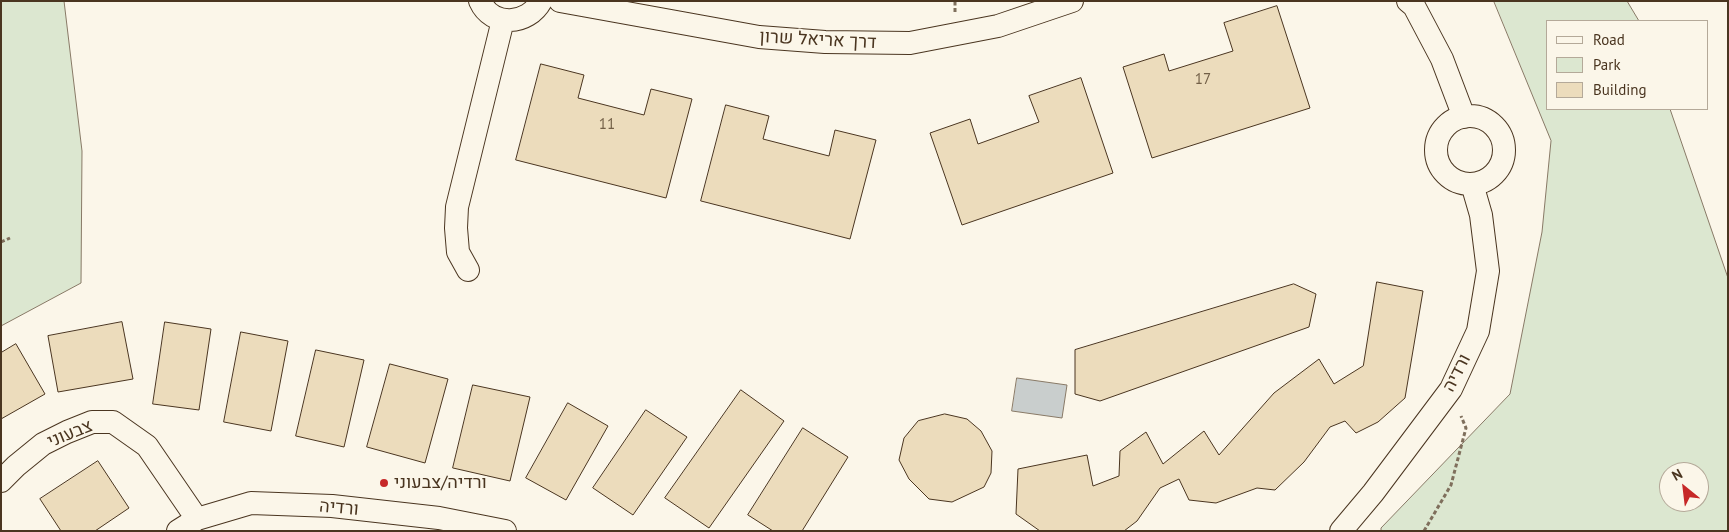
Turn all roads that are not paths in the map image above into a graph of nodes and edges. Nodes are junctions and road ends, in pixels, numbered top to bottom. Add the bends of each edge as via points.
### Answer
1 (480, 1) edge
2 (541, 1) edge
3 (560, 1) edge
4 (1072, 1) edge
5 (1408, 1) edge
6 (503, 20) junction
7 (1464, 117) junction
8 (1472, 184) junction
9 (468, 270) dead end
10 (1, 481) edge
11 (197, 519) junction
12 (178, 531) edge
13 (505, 531) edge
14 (1341, 531) edge

1 - 6 street via 488,12
2 - 6 street via 532,14 523,19
3 - 4 street, דרך אריאל שרון via 759,37 910,44 998,26
5 - 7 street via 1414,6 1442,59
6 - 9 street via 457,207 458,252
7 - 8 street via 1444,129 1436,152 1437,160 1447,175
7 - 8 street via 1475,116 1488,122 1499,132 1503,142 1504,151 1498,170 1486,180
8 - 14 street, ורדיה via 1481,215 1488,271 1478,332 1451,389 1374,493
10 - 11 street, צבעוני via 43,444 92,422 113,422 147,446
11 - 12 street, ורדיה
11 - 13 street, ורדיה via 251,503 332,506 439,518

